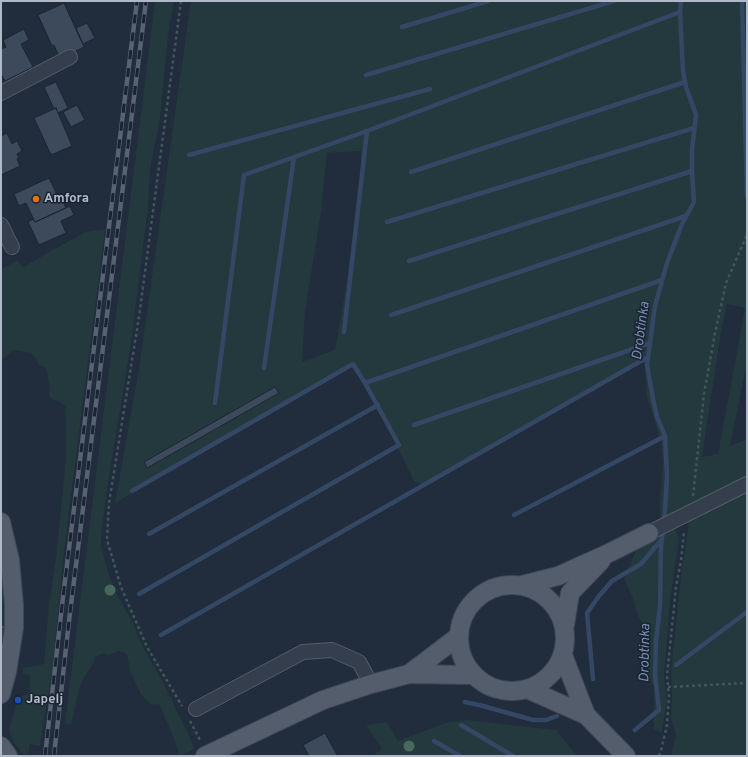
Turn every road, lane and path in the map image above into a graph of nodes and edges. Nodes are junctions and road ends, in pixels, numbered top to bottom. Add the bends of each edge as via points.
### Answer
1 (181, 1) edge
2 (70, 57) dead end
3 (1, 93) edge
4 (1, 225) edge
5 (747, 235) edge
6 (12, 246) dead end
7 (747, 484) edge
8 (684, 516) junction
9 (1, 522) edge
10 (649, 533) joint
11 (609, 553) junction
12 (522, 585) junction
13 (565, 625) junction
14 (1, 634) edge
15 (459, 636) junction
16 (10, 652) junction
17 (563, 655) junction
18 (409, 674) junction
19 (472, 675) junction
20 (747, 683) edge
21 (371, 684) junction
22 (668, 687) junction
23 (527, 689) junction
24 (1, 694) edge
25 (189, 711) junction
26 (586, 715) junction
27 (1, 746) edge
28 (206, 755) edge
29 (8, 756) edge
30 (626, 756) edge
31 (659, 756) edge

1 - 25 path via 138,317 109,503 108,540 121,588 147,647
2 - 3 street
4 - 6 street
5 - 8 path via 726,283
7 - 8 street
8 - 10 street
8 - 22 path via 667,676
9 - 16 main road via 10,560 14,606
10 - 11 main road
11 - 12 main road via 558,576
11 - 13 main road via 570,593
12 - 13 main road via 540,591 549,599 557,608
12 - 15 main road via 504,584 487,590 473,601 463,616
13 - 17 main road
14 - 16 street
15 - 18 main road
15 - 19 main road via 464,663
16 - 24 main road
17 - 23 main road via 555,670 543,682
17 - 26 main road
18 - 19 main road
18 - 21 main road
19 - 23 main road via 493,687 510,691
20 - 22 path
21 - 25 street via 359,662 332,650 303,652
21 - 28 main road via 323,700
22 - 31 path via 667,725
23 - 26 main road
25 - 28 path
26 - 30 main road
27 - 29 main road

